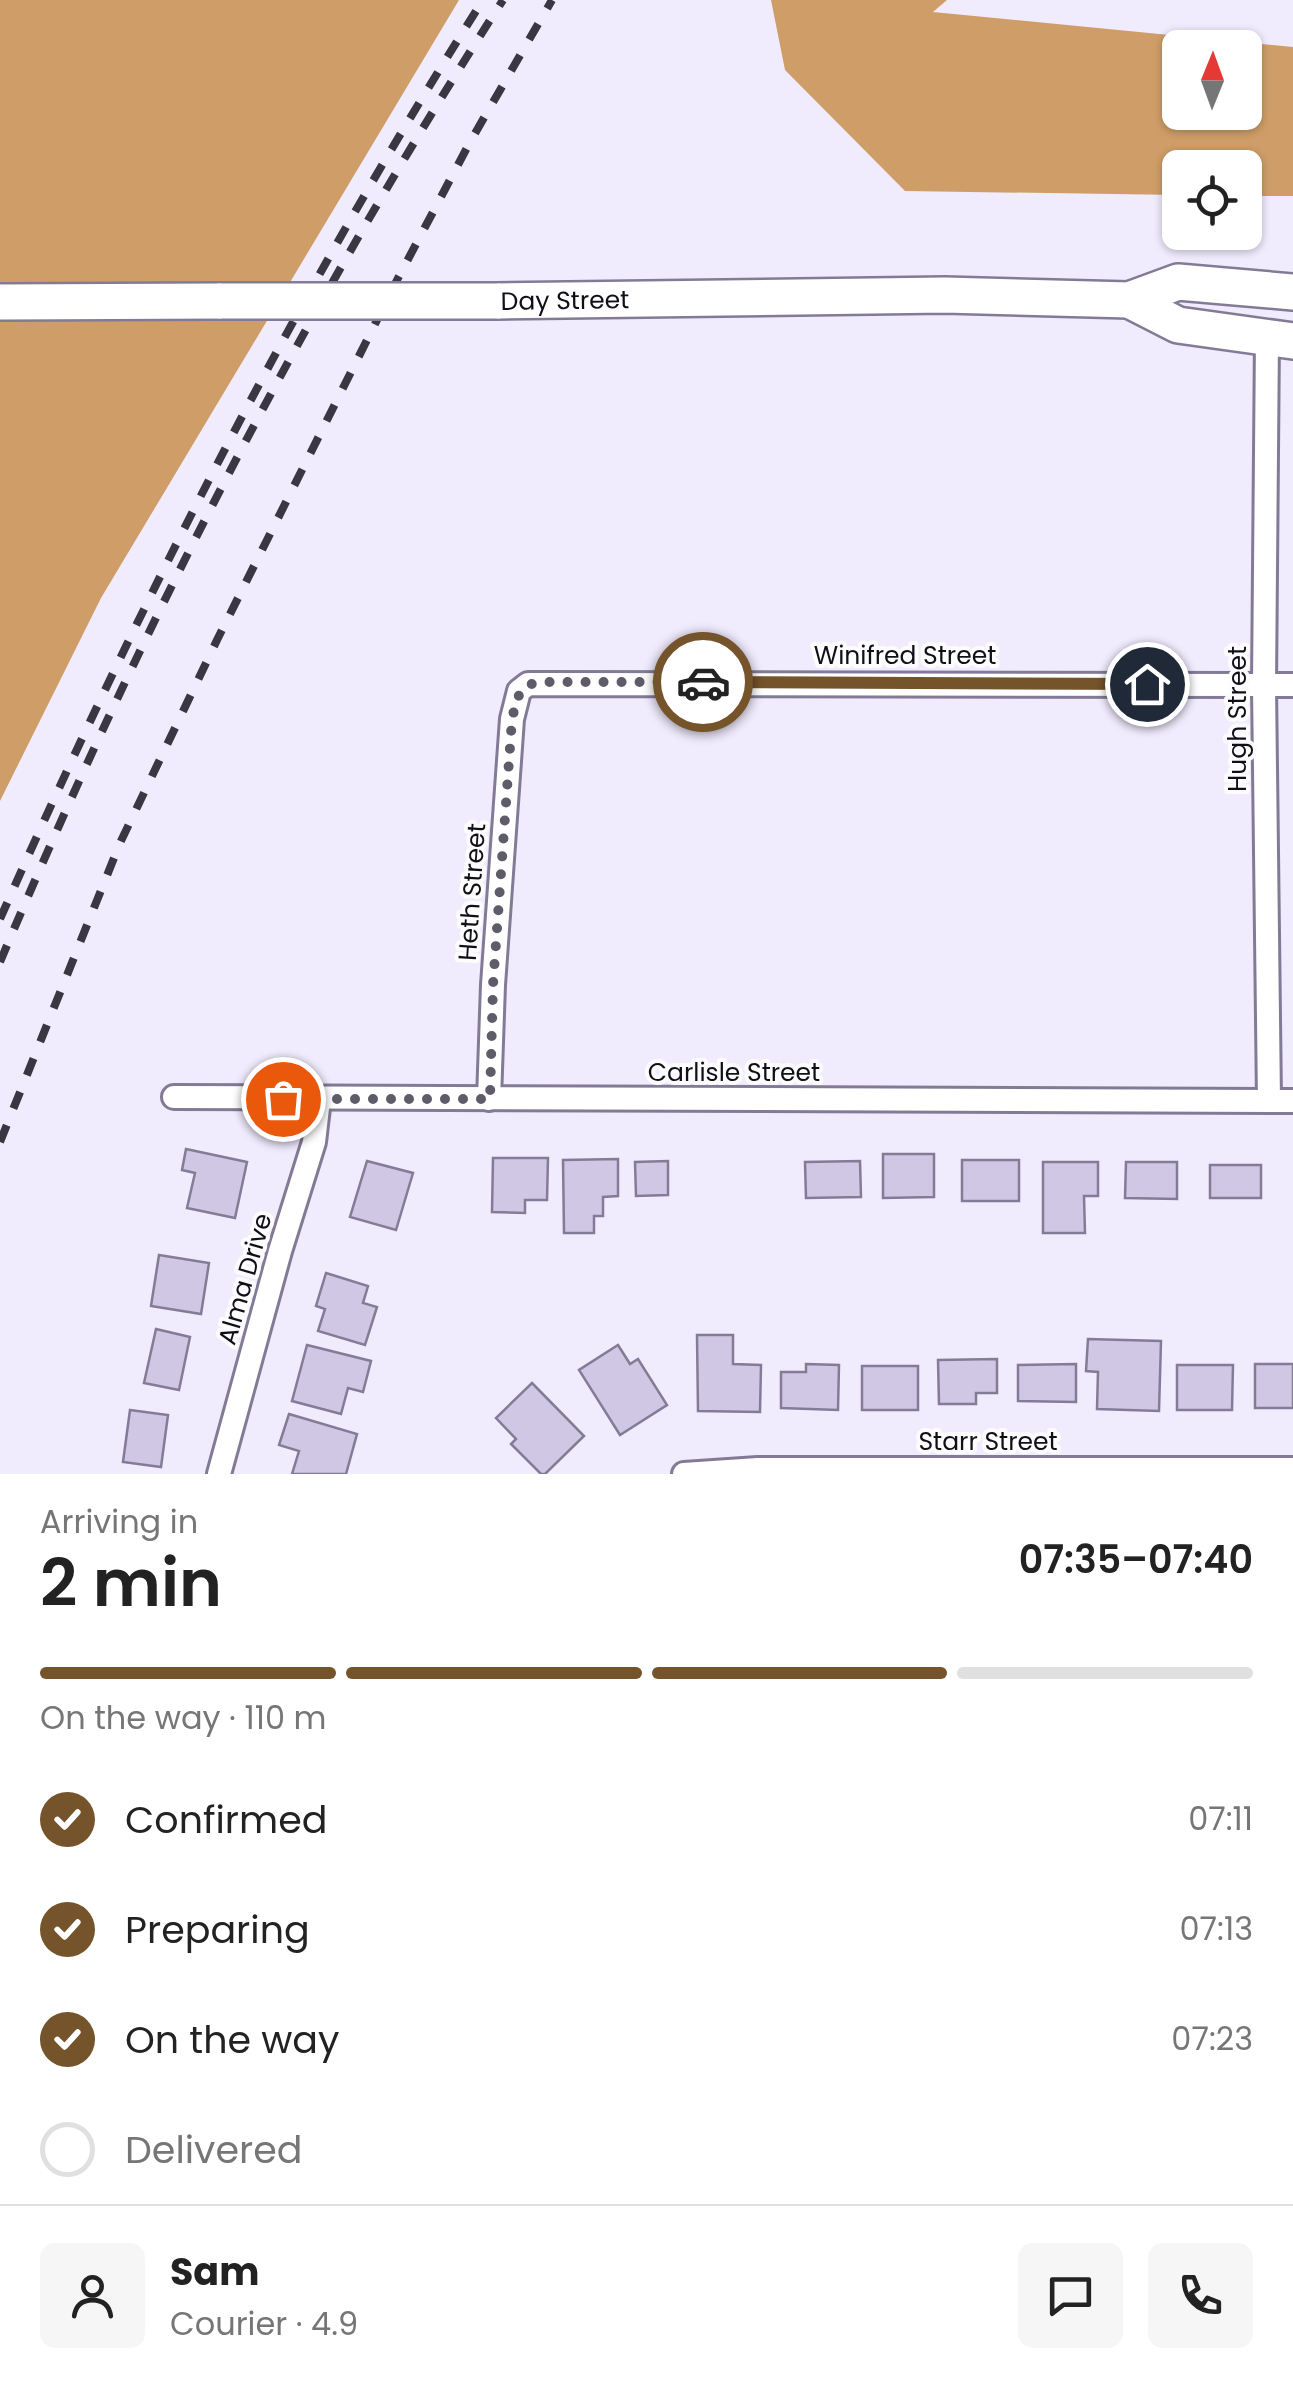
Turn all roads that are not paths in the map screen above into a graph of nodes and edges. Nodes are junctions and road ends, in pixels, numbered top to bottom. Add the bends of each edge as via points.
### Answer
1 (1293, 292) edge
2 (1129, 300) junction
3 (0, 302) edge
4 (1280, 339) edge
5 (1264, 685) junction
6 (1293, 685) edge
7 (519, 691) joint
8 (174, 1097) dead end
9 (490, 1099) junction
10 (319, 1100) junction
11 (1269, 1101) junction
12 (1293, 1101) edge
13 (1293, 1469) edge
14 (219, 1474) edge
15 (684, 1474) edge

1 - 2 main road, Day Street via 1178,282
2 - 3 main road, Day Street, bridge
2 - 4 main road, Day Street via 1178,325
4 - 5 street, Hugh Street
5 - 6 street, Winifred Street
5 - 7 street, Winifred Street via 540,682
5 - 11 street, Hugh Street
7 - 9 street, Heth Street via 493,985
8 - 10 street, Carlisle Street
9 - 10 street, Carlisle Street
9 - 11 street, Carlisle Street
10 - 14 street, Alma Drive via 314,1142
11 - 12 street, Carlisle Street
13 - 15 street, Starr Street

